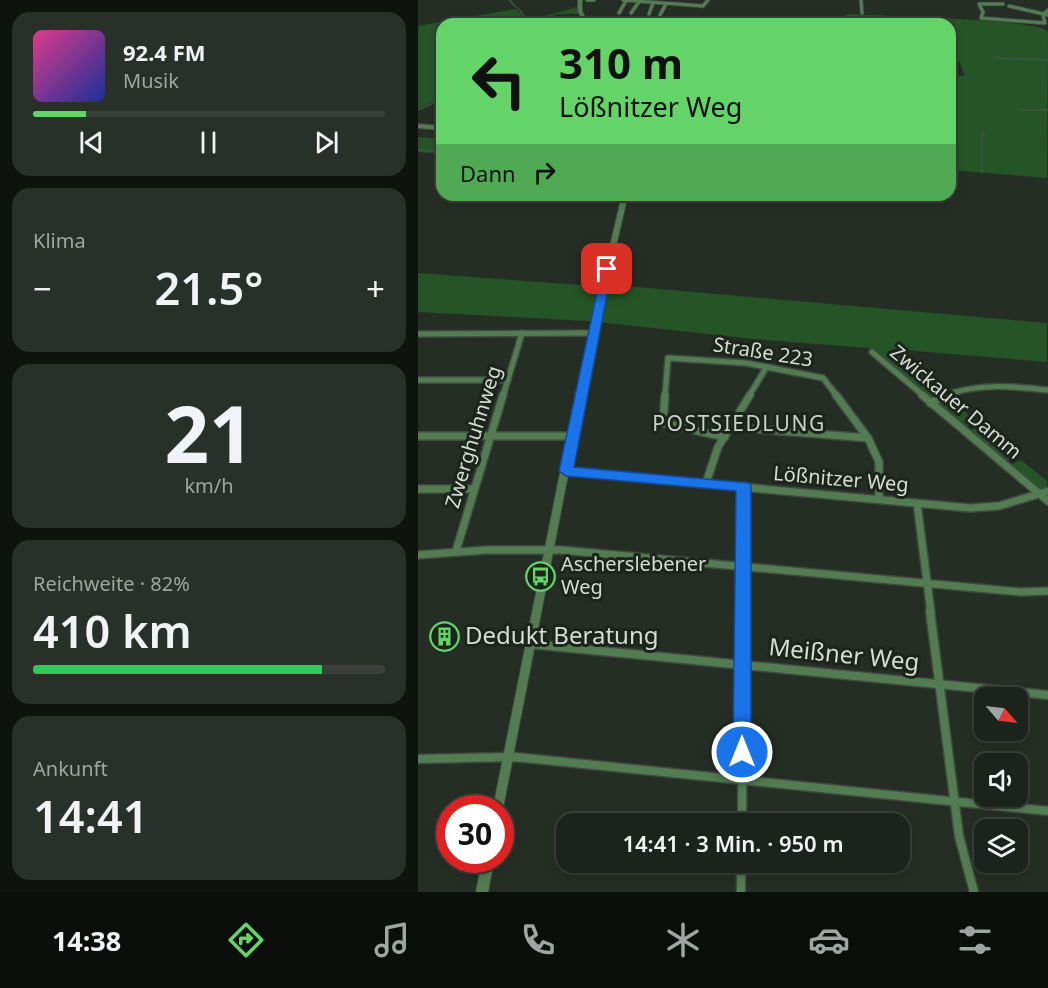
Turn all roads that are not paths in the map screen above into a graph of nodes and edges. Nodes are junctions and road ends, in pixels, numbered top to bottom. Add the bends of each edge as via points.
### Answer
1 (580, 0) edge
2 (587, 0) edge
3 (594, 0) edge
4 (625, 0) edge
5 (708, 0) edge
6 (861, 0) edge
7 (998, 0) edge
8 (647, 1) edge
9 (639, 2) junction
10 (653, 3) junction
11 (1021, 3) dead end
12 (667, 4) junction
13 (1007, 5) junction
14 (1048, 10) edge
15 (619, 13) dead end
16 (631, 13) dead end
17 (862, 13) dead end
18 (649, 14) dead end
19 (660, 15) dead end
20 (1045, 15) edge
21 (583, 18) edge
22 (418, 126) edge
23 (436, 128) edge
24 (624, 201) edge
25 (522, 333) junction
26 (593, 333) junction
27 (418, 334) edge
28 (872, 352) dead end
29 (766, 368) junction
30 (418, 380) edge
31 (508, 380) junction
32 (1048, 390) edge
33 (931, 403) junction
34 (730, 427) junction
35 (418, 436) edge
36 (491, 436) junction
37 (572, 436) junction
38 (725, 437) junction
39 (868, 438) junction
40 (566, 471) junction
41 (706, 483) junction
42 (744, 486) junction
43 (418, 489) edge
44 (474, 489) junction
45 (1048, 491) edge
46 (1040, 494) junction
47 (879, 499) junction
48 (1048, 501) edge
49 (917, 503) junction
50 (549, 549) junction
51 (456, 551) junction
52 (418, 555) edge
53 (742, 566) junction
54 (926, 584) junction
55 (1048, 591) edge
56 (530, 644) junction
57 (743, 665) junction
58 (940, 684) junction
59 (1048, 695) edge
60 (508, 757) junction
61 (418, 759) edge
62 (742, 779) junction
63 (501, 795) edge
64 (954, 801) junction
65 (1048, 811) edge
66 (742, 813) edge
67 (486, 873) edge
68 (741, 873) edge
69 (482, 892) edge
70 (741, 892) edge
71 (973, 892) edge

1 - 21 street
2 - 3 street
4 - 9 street
4 - 15 street
5 - 12 street via 703,6
6 - 17 street
7 - 13 street
8 - 9 street
8 - 10 street
9 - 16 street
10 - 12 street
10 - 18 street
11 - 13 street
12 - 19 street
13 - 20 street
13 - 20 street via 979,3 981,18 1045,24
14 - 20 street
22 - 23 street
24 - 26 street
25 - 26 street
25 - 27 street
25 - 31 street, Zwerghuhnweg
26 - 37 street
28 - 33 street, Zwickauer Damm
29 - 34 street
29 - 38 street, Straße 223 via 737,362 668,358 662,423
29 - 39 street, Straße 223 via 823,378
30 - 31 street
31 - 36 street, Zwerghuhnweg
32 - 33 street via 977,386 944,394
33 - 46 street, Zwickauer Damm
34 - 38 street
34 - 39 street
35 - 36 street
36 - 37 street
36 - 44 street, Zwerghuhnweg
37 - 40 street
38 - 41 street
39 - 47 street, Straße 223 via 879,462
40 - 41 street, Lößnitzer Weg
40 - 50 street
41 - 42 street, Lößnitzer Weg
42 - 47 street, Lößnitzer Weg
42 - 53 street
43 - 44 street
44 - 51 street, Zwerghuhnweg
45 - 46 street, Lößnitzer Weg
46 - 48 street, Zwickauer Damm
46 - 49 street, Lößnitzer Weg via 988,507
47 - 49 street, Lößnitzer Weg
49 - 54 street
50 - 51 street
50 - 53 street
50 - 56 street
51 - 52 street
53 - 54 street
53 - 57 street
54 - 55 street
54 - 58 street
56 - 57 street, Meißner Weg
56 - 60 street
57 - 58 street, Meißner Weg
57 - 62 street
58 - 59 street, Meißner Weg
58 - 64 street
60 - 61 street
60 - 62 street
60 - 63 street
62 - 64 street
62 - 66 street
64 - 65 street
64 - 71 street
67 - 69 street
68 - 70 street

